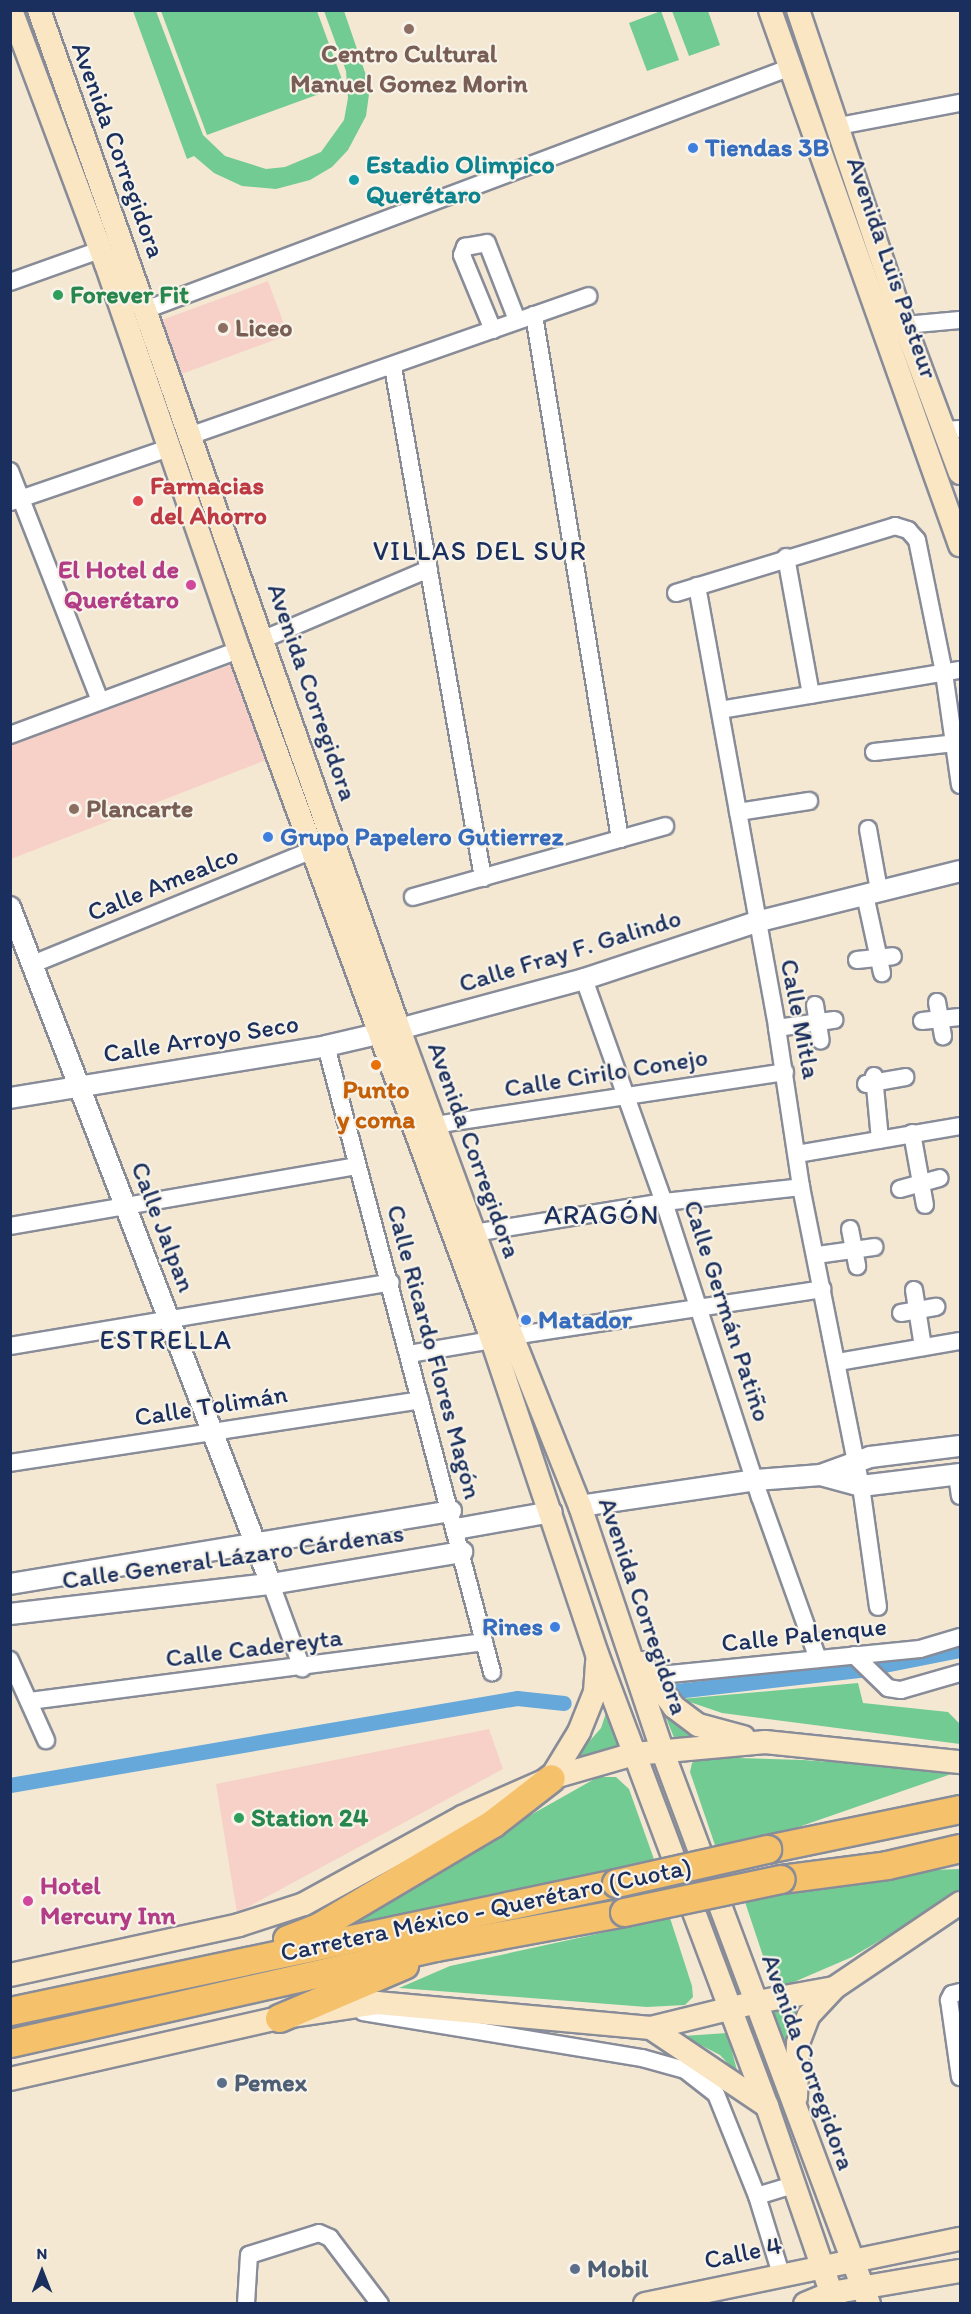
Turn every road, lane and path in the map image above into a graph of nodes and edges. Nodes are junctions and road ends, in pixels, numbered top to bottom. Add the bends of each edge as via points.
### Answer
1 (11, 10) edge
2 (39, 10) edge
3 (770, 10) edge
4 (798, 10) edge
5 (18, 52) edge
6 (791, 67) junction
7 (960, 103) edge
8 (839, 126) junction
9 (865, 245) junction
10 (100, 250) junction
11 (10, 282) edge
12 (588, 296) dead end
13 (145, 309) junction
14 (534, 315) junction
15 (517, 320) junction
16 (960, 320) edge
17 (905, 326) junction
18 (493, 330) junction
19 (886, 340) junction
20 (393, 367) junction
21 (953, 430) edge
22 (192, 435) junction
23 (170, 448) junction
24 (10, 471) edge
25 (960, 472) edge
26 (16, 500) edge
27 (960, 545) edge
28 (786, 557) junction
29 (429, 569) junction
30 (697, 586) junction
31 (676, 593) dead end
32 (264, 639) junction
33 (239, 650) junction
34 (952, 672) edge
35 (811, 695) junction
36 (100, 701) junction
37 (720, 710) junction
38 (10, 735) edge
39 (955, 743) junction
40 (874, 752) dead end
41 (960, 785) edge
42 (809, 801) dead end
43 (738, 812) junction
44 (665, 826) dead end
45 (868, 829) dead end
46 (620, 839) junction
47 (312, 850) junction
48 (960, 871) edge
49 (483, 878) junction
50 (872, 892) junction
51 (413, 897) dead end
52 (10, 907) edge
53 (756, 922) junction
54 (856, 960) dead end
55 (33, 964) junction
56 (584, 979) junction
57 (937, 1002) dead end
58 (815, 1005) dead end
59 (960, 1017) edge
60 (826, 1021) junction
61 (922, 1021) dead end
62 (777, 1028) junction
63 (942, 1028) junction
64 (388, 1031) junction
65 (821, 1041) dead end
66 (326, 1046) junction
67 (784, 1072) junction
68 (905, 1077) dead end
69 (79, 1086) junction
70 (626, 1096) junction
71 (10, 1098) edge
72 (435, 1125) junction
73 (960, 1126) edge
74 (912, 1133) junction
75 (880, 1140) junction
76 (797, 1154) junction
77 (357, 1166) junction
78 (940, 1178) dead end
79 (920, 1184) junction
80 (801, 1187) junction
81 (900, 1189) dead end
82 (664, 1202) junction
83 (128, 1206) junction
84 (925, 1206) dead end
85 (10, 1226) edge
86 (850, 1229) dead end
87 (474, 1233) junction
88 (874, 1247) dead end
89 (817, 1255) junction
90 (856, 1258) junction
91 (391, 1282) junction
92 (822, 1289) junction
93 (914, 1290) dead end
94 (936, 1307) dead end
95 (698, 1308) junction
96 (918, 1310) junction
97 (901, 1313) dead end
98 (170, 1319) junction
99 (502, 1338) junction
100 (960, 1341) edge
101 (10, 1346) edge
102 (923, 1347) junction
103 (409, 1354) junction
104 (838, 1362) junction
105 (420, 1400) junction
106 (214, 1432) junction
107 (960, 1446) edge
108 (855, 1460) junction
109 (10, 1463) edge
110 (958, 1474) edge
111 (821, 1476) junction
112 (756, 1480) junction
113 (861, 1485) junction
114 (960, 1496) edge
115 (580, 1506) junction
116 (551, 1512) junction
117 (454, 1520) junction
118 (255, 1544) junction
119 (462, 1552) junction
120 (10, 1584) edge
121 (271, 1584) junction
122 (878, 1606) dead end
123 (10, 1614) edge
124 (960, 1637) edge
125 (484, 1642) junction
126 (629, 1647) junction
127 (597, 1654) junction
128 (858, 1658) junction
129 (818, 1659) junction
130 (10, 1660) edge
131 (302, 1668) junction
132 (492, 1672) dead end
133 (960, 1673) edge
134 (650, 1676) junction
135 (30, 1701) junction
136 (46, 1740) dead end
137 (765, 1742) junction
138 (662, 1750) junction
139 (634, 1754) junction
140 (960, 1762) edge
141 (551, 1778) junction
142 (960, 1798) edge
143 (960, 1809) edge
144 (912, 1818) junction
145 (960, 1848) edge
146 (960, 1862) edge
147 (887, 1865) junction
148 (960, 1903) edge
149 (436, 1947) junction
150 (206, 1969) junction
151 (10, 1975) edge
152 (156, 1979) junction
153 (834, 1988) junction
154 (10, 1992) edge
155 (955, 1994) edge
156 (757, 2002) junction
157 (342, 2008) junction
158 (731, 2008) junction
159 (10, 2011) edge
160 (279, 2018) junction
161 (651, 2028) junction
162 (10, 2043) edge
163 (960, 2076) edge
164 (10, 2079) edge
165 (767, 2106) junction
166 (795, 2108) junction
167 (794, 2185) junction
168 (757, 2196) junction
169 (960, 2239) edge
170 (854, 2261) junction
171 (822, 2266) junction
172 (960, 2271) edge
173 (781, 2274) junction
174 (867, 2297) edge
175 (833, 2298) edge
176 (658, 2302) edge
177 (246, 2304) edge
178 (380, 2304) edge
179 (805, 2304) edge

1 - 5 main road, Avenida Corregidora
2 - 13 main road, Avenida Corregidora
3 - 6 main road, Avenida Luis Pasteur
4 - 8 main road, Avenida Luis Pasteur
5 - 10 main road, Avenida Corregidora
6 - 9 main road, Avenida Luis Pasteur
6 - 13 street
7 - 8 street
8 - 9 main road, Avenida Luis Pasteur
9 - 17 main road, Avenida Luis Pasteur
9 - 19 main road, Avenida Luis Pasteur
10 - 11 street
10 - 23 main road, Avenida Corregidora
12 - 14 street
13 - 22 main road, Avenida Corregidora
14 - 15 street
14 - 46 street
15 - 18 street
15 - 18 street via 487,243 465,247 462,255
16 - 17 street
17 - 19 street
17 - 21 main road, Avenida Luis Pasteur
18 - 20 street
19 - 27 main road, Avenida Luis Pasteur
20 - 22 street
20 - 29 street
21 - 25 main road, Avenida Luis Pasteur
22 - 32 main road, Avenida Corregidora
23 - 26 street
23 - 33 main road, Avenida Corregidora
24 - 26 street
26 - 36 street
28 - 30 street
28 - 34 street via 895,526 908,530 916,540
28 - 35 street
29 - 32 street
29 - 49 street
30 - 31 street
30 - 37 street, Calle Mitla
32 - 64 main road, Avenida Corregidora
33 - 36 street
33 - 47 main road, Avenida Corregidora
34 - 35 street
34 - 39 street
35 - 37 street
36 - 38 street
37 - 43 street, Calle Mitla
39 - 40 street
39 - 41 street
42 - 43 street
43 - 53 street, Calle Mitla
44 - 46 street
45 - 50 street
46 - 49 street
47 - 55 street, Calle Amealco
47 - 64 main road, Avenida Corregidora
48 - 50 street, Calle Fray F. Galindo
49 - 51 street
50 - 53 street, Calle Fray F. Galindo
50 - 54 street via 884,962
52 - 55 street, Calle Jalpan
53 - 56 street, Calle Fray F. Galindo
53 - 62 street, Calle Mitla
55 - 69 street, Calle Jalpan
56 - 64 street, Calle Fray F. Galindo
56 - 70 street, Calle Germán Patiño
57 - 63 street
58 - 60 street
59 - 63 street
60 - 62 street
60 - 65 street
61 - 63 street
62 - 67 street, Calle Mitla
64 - 66 street, Calle Arroyo Seco
64 - 72 main road, Avenida Corregidora
64 - 99 main road, Avenida Corregidora
66 - 69 street, Calle Arroyo Seco
66 - 77 street, Calle Ricardo Flores Magón
67 - 70 street, Calle Cirilo Conejo
67 - 76 street, Calle Mitla
68 - 75 street via 871,1081
69 - 71 street, Calle Arroyo Seco
69 - 83 street, Calle Jalpan
70 - 72 street, Calle Cirilo Conejo
70 - 82 street, Calle Germán Patiño
72 - 87 main road, Avenida Corregidora
73 - 74 street
74 - 75 street
74 - 79 street
75 - 76 street
76 - 80 street, Calle Mitla
77 - 83 street
77 - 91 street, Calle Ricardo Flores Magón
78 - 79 street
79 - 81 street
79 - 84 street
80 - 82 street
80 - 89 street, Calle Mitla
82 - 87 street
82 - 95 street, Calle Germán Patiño
83 - 85 street
83 - 98 street, Calle Jalpan
86 - 90 street
87 - 99 main road, Avenida Corregidora
88 - 90 street
89 - 90 street
89 - 92 street, Calle Mitla
91 - 98 street
91 - 103 street, Calle Ricardo Flores Magón
92 - 95 street
92 - 104 street, Calle Mitla
93 - 96 street
94 - 96 street
95 - 99 street
95 - 112 street, Calle Germán Patiño
96 - 97 street
96 - 102 street
98 - 101 street
98 - 106 street, Calle Jalpan
99 - 103 street
99 - 115 main road, Avenida Corregidora
99 - 116 main road, Avenida Corregidora
100 - 102 street
102 - 104 street
103 - 105 street, Calle Ricardo Flores Magón
104 - 108 street, Calle Mitla
105 - 106 street, Calle Tolimán
105 - 117 street, Calle Ricardo Flores Magón
106 - 109 street, Calle Tolimán
106 - 118 street, Calle Jalpan
107 - 108 street
108 - 111 street
108 - 113 street, Calle Mitla
110 - 113 street
110 - 114 street
111 - 112 street
111 - 113 street
112 - 115 street
112 - 129 street, Calle Germán Patiño
113 - 122 street, Calle Mitla
115 - 126 main road, Avenida Corregidora
116 - 117 street, Calle General Lázaro Cárdenas
116 - 127 main road, Avenida Corregidora
117 - 118 street, Calle General Lázaro Cárdenas
117 - 119 street, Calle Ricardo Flores Magón
118 - 120 street, Calle General Lázaro Cárdenas
118 - 121 street, Calle Jalpan
119 - 121 street, Calle General Lázaro Cárdenas
119 - 125 street, Calle Ricardo Flores Magón
121 - 123 street, Calle General Lázaro Cárdenas
121 - 131 street, Calle Jalpan
124 - 128 street, Calle Palenque via 920,1649
125 - 131 street, Calle Cadereyta
125 - 132 street, Calle Ricardo Flores Magón
126 - 134 main road
126 - 138 main road, Avenida Corregidora
127 - 139 main road, Avenida Corregidora
127 - 141 main road via 595,1692 579,1732
128 - 129 street, Calle Palenque
128 - 133 street via 880,1683 901,1690
129 - 134 street, Calle Palenque
130 - 135 street
131 - 135 street, Calle Cadereyta
134 - 137 main road via 674,1707 698,1725
135 - 136 street
137 - 138 main road
137 - 140 main road
138 - 139 main road
138 - 156 main road, Avenida Corregidora
139 - 141 main road
139 - 158 main road, Avenida Corregidora
141 - 150 highway via 494,1823 318,1927
141 - 151 main road via 462,1817 304,1904 239,1925
142 - 144 highway
143 - 144 highway, Carretera México - Querétaro (Cuota)
144 - 150 highway, Carretera México - Querétaro (Cuota), bridge
145 - 147 highway, Carretera México - Querétaro (Cuota)
146 - 147 highway
147 - 149 highway, Carretera México - Querétaro (Cuota), bridge via 781,1880
148 - 153 main road
149 - 160 highway via 378,1979
149 - 162 highway, Carretera México - Querétaro (Cuota)
150 - 152 highway, Carretera México - Querétaro (Cuota)
152 - 154 highway
152 - 159 highway, Carretera México - Querétaro (Cuota)
153 - 156 main road
153 - 166 main road via 809,2015 798,2043
155 - 163 street
156 - 158 main road
156 - 166 main road, Avenida Corregidora
157 - 160 main road
157 - 161 main road via 389,2004
157 - 168 street via 642,2058 685,2070 716,2094
158 - 161 main road
158 - 165 main road, Avenida Corregidora
160 - 164 main road
161 - 165 main road
165 - 167 main road, Avenida Corregidora
166 - 170 main road, Avenida Corregidora
167 - 168 street
167 - 171 main road, Avenida Corregidora
168 - 173 street
169 - 170 main road, Calle 4
170 - 171 main road, Calle 4
170 - 174 main road, Avenida Corregidora
171 - 173 main road, Calle 4
171 - 175 main road, Avenida Corregidora
172 - 174 main road
173 - 176 main road, Calle 4
174 - 175 main road
175 - 179 main road
177 - 178 street via 249,2255 318,2233 330,2238

